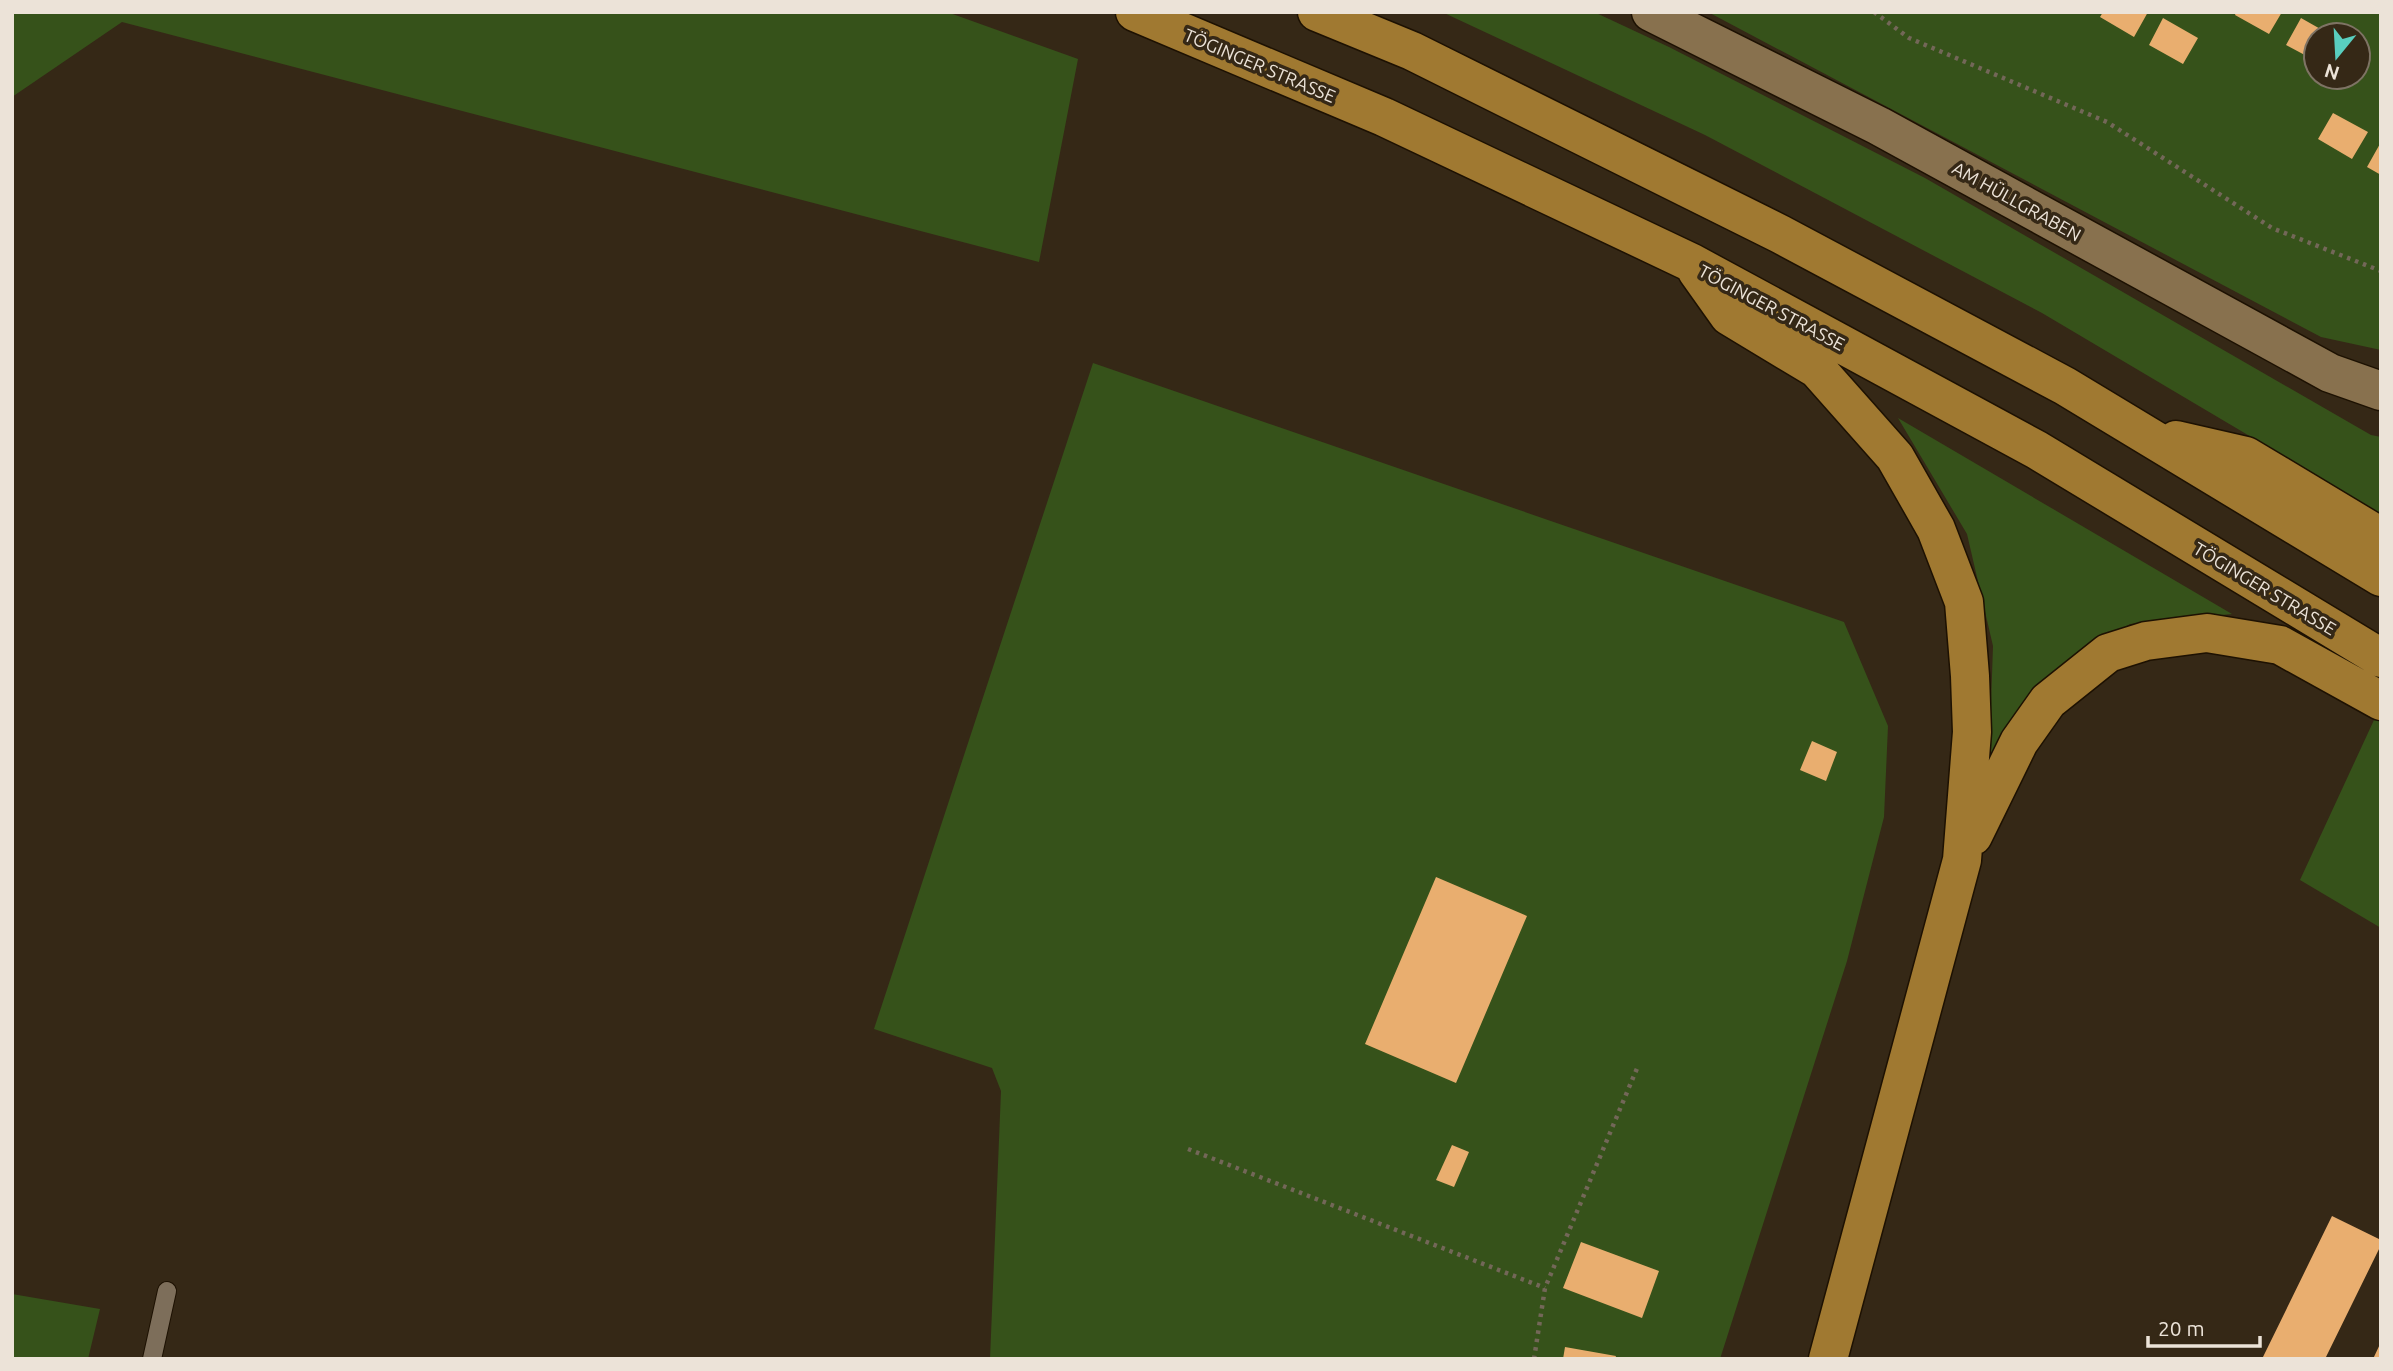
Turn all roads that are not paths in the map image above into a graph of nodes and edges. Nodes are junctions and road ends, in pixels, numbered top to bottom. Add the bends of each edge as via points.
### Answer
1 (1135, 12) edge
2 (1317, 12) edge
3 (1651, 12) edge
4 (1692, 263) junction
5 (2381, 391) edge
6 (2139, 431) junction
7 (2381, 537) edge
8 (2381, 577) edge
9 (2381, 658) edge
10 (2381, 701) edge
11 (1962, 860) junction
12 (167, 1291) dead end
13 (152, 1359) edge
14 (1828, 1359) edge

1 - 4 highway, TÖGINGER STRASSE via 1384,117
2 - 6 highway via 1412,51 1780,234 2065,386
3 - 5 main road, AM HÜLLGRABEN via 1879,126 2330,373
4 - 9 highway, TÖGINGER STRASSE via 2037,450
4 - 11 highway via 1729,316 1817,369 1895,457 1936,529 1964,602 1970,676 1972,732
6 - 7 highway via 2246,456
6 - 8 highway
10 - 11 highway via 2280,645 2207,633 2146,641 2108,653 2048,701 2018,742
11 - 14 highway
12 - 13 lane

